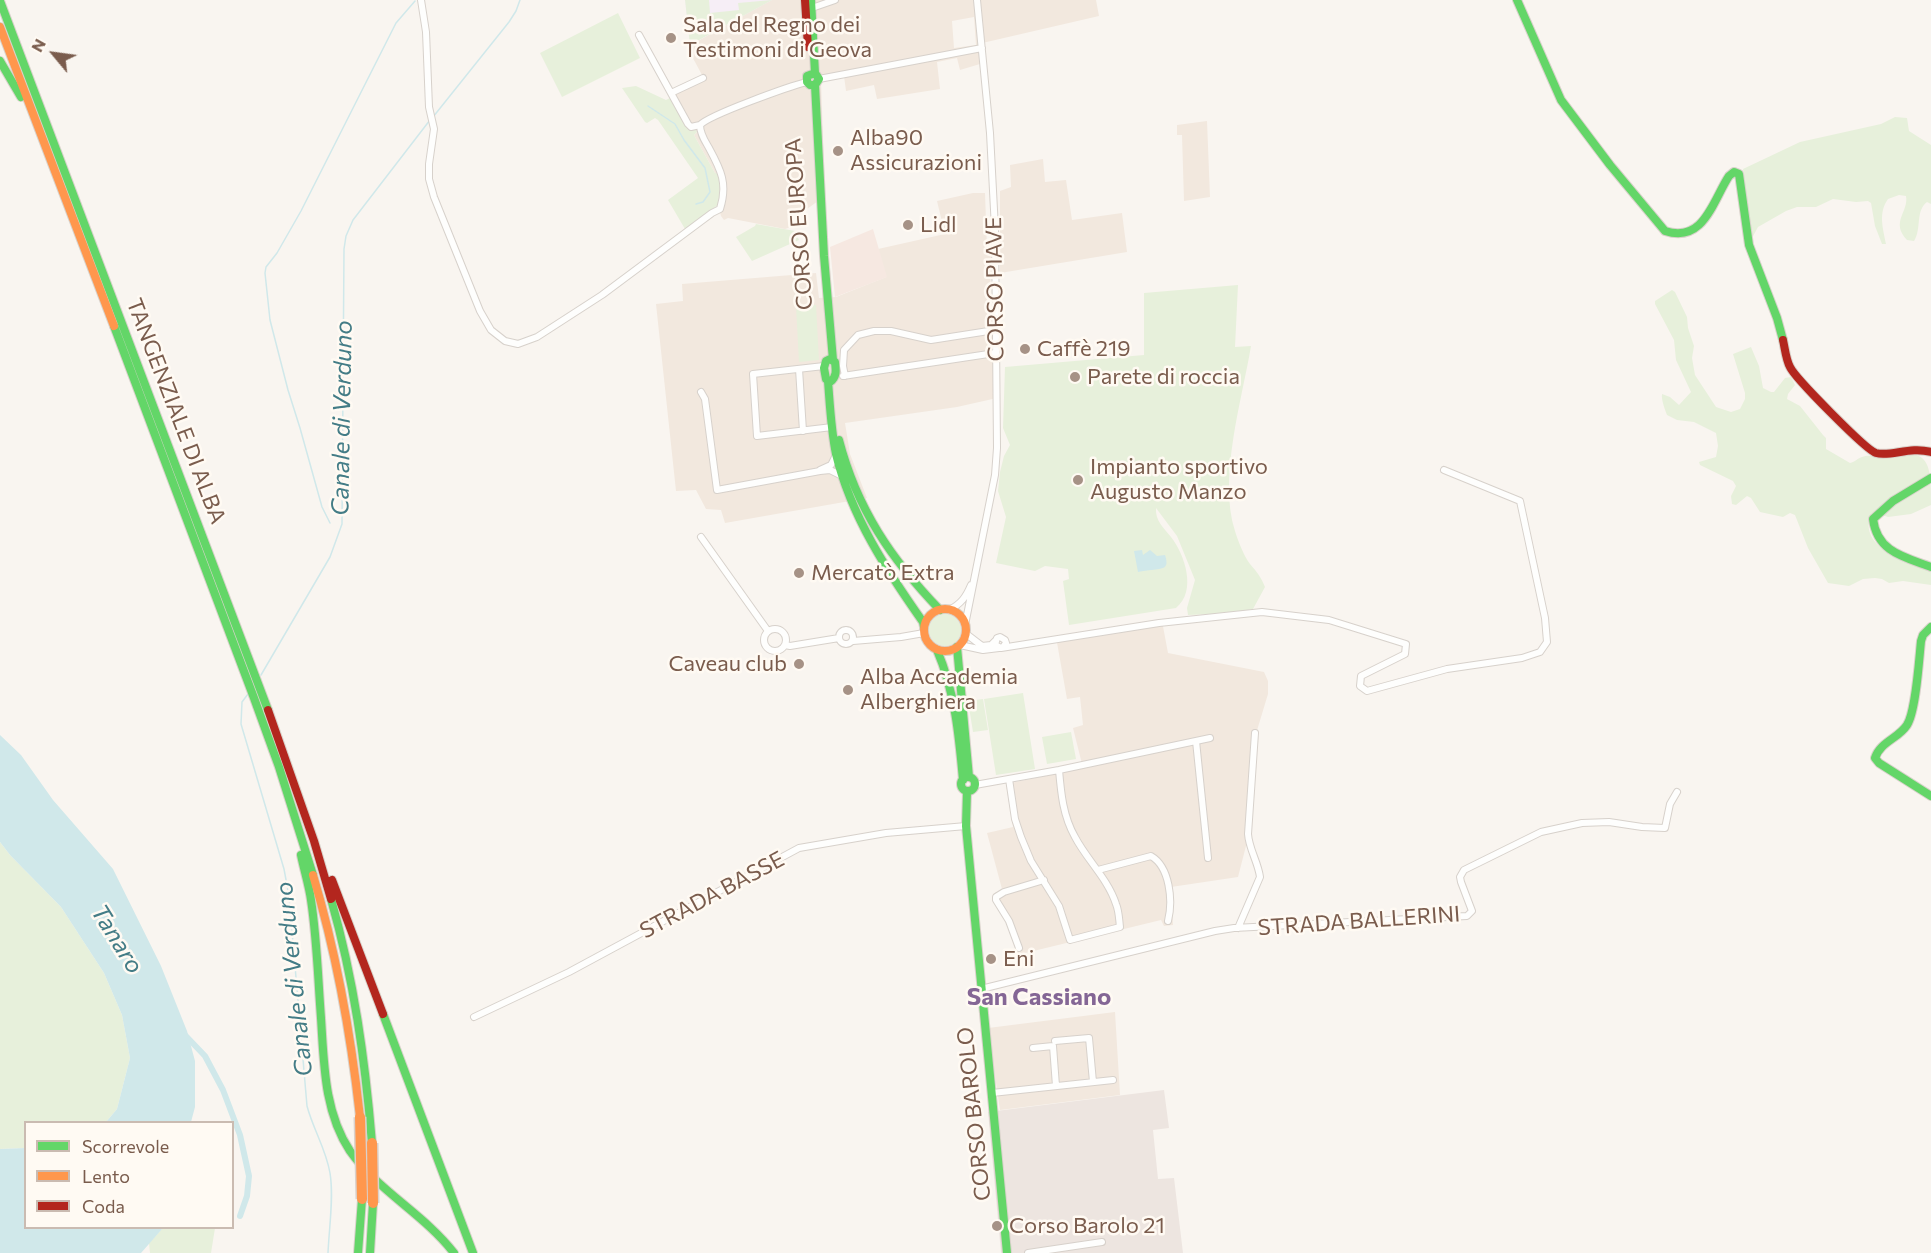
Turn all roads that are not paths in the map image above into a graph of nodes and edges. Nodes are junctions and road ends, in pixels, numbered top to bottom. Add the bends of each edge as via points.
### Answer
1 (5, 0) edge
2 (421, 0) edge
3 (835, 0) edge
4 (977, 0) edge
5 (1517, 0) edge
6 (0, 1) edge
7 (808, 4) edge
8 (5, 27) edge
9 (639, 34) dead end
10 (982, 48) junction
11 (0, 61) edge
12 (703, 78) dead end
13 (812, 80) junction
14 (671, 93) junction
15 (700, 125) junction
16 (47, 151) junction
17 (995, 330) junction
18 (995, 353) junction
19 (828, 362) junction
20 (799, 369) junction
21 (835, 379) junction
22 (701, 392) dead end
23 (832, 427) junction
24 (803, 430) junction
25 (1931, 452) edge
26 (837, 454) junction
27 (1444, 470) dead end
28 (820, 471) junction
29 (843, 476) junction
30 (1931, 478) edge
31 (701, 537) dead end
32 (1931, 567) edge
33 (974, 576) junction
34 (944, 610) junction
35 (1931, 627) edge
36 (965, 629) junction
37 (924, 630) junction
38 (768, 631) junction
39 (839, 638) junction
40 (853, 641) junction
41 (785, 645) junction
42 (958, 646) junction
43 (1003, 646) junction
44 (937, 650) junction
45 (246, 663) junction
46 (257, 708) junction
47 (1255, 733) dead end
48 (1210, 738) dead end
49 (1196, 741) junction
50 (1059, 770) junction
51 (1009, 779) junction
52 (968, 783) junction
53 (1677, 792) dead end
54 (1930, 798) edge
55 (966, 826) junction
56 (313, 836) junction
57 (1208, 858) dead end
58 (1098, 870) junction
59 (1044, 880) junction
60 (1168, 921) dead end
61 (1238, 928) junction
62 (1019, 948) dead end
63 (981, 989) junction
64 (474, 1017) dead end
65 (1055, 1041) dead end
66 (1033, 1048) dead end
67 (1113, 1080) dead end
68 (1093, 1082) junction
69 (1056, 1086) junction
70 (992, 1093) junction
71 (367, 1201) junction
72 (1102, 1242) dead end
73 (358, 1253) edge
74 (370, 1253) edge
75 (454, 1253) edge
76 (473, 1253) edge
77 (1007, 1253) edge
78 (1028, 1253) edge

1 - 8 main road
2 - 15 street via 434,129 429,179 480,311 491,330 505,341 518,344 537,337 616,286 720,208 724,184
3 - 7 street
4 - 10 street, CORSO PIAVE
5 - 25 main road via 1561,100 1665,231 1678,235 1691,231 1707,215 1729,175 1739,174 1749,245 1791,368 1806,386 1870,451
6 - 8 main road, TANGENZIALE DI ALBA
7 - 13 main road, CORSO EUROPA
8 - 16 main road, TANGENZIALE DI ALBA
8 - 45 main road, TANGENZIALE DI ALBA
9 - 14 street
10 - 13 street
10 - 17 street, CORSO PIAVE via 995,229
11 - 16 main road
12 - 14 street
13 - 15 street via 704,120
13 - 19 main road, CORSO EUROPA
13 - 19 main road, CORSO EUROPA
14 - 15 street via 688,124
16 - 45 main road, TANGENZIALE DI ALBA
17 - 18 street, CORSO PIAVE
17 - 21 street via 931,340 891,331 858,334 844,350 843,366
18 - 21 street
18 - 33 street, CORSO PIAVE via 995,475
19 - 20 street
19 - 21 main road via 825,376
20 - 24 street
20 - 24 street via 753,374 757,436
21 - 23 main road
21 - 34 main road via 840,443 857,498 891,555
22 - 28 street via 717,490
23 - 24 street
23 - 26 main road
26 - 28 street via 831,465
26 - 29 main road
27 - 43 street via 1520,501 1545,618 1547,642 1540,651 1522,658 1447,669 1367,691 1360,686 1361,676 1405,654 1406,644 1329,620 1262,612
28 - 29 street via 830,470
29 - 37 main road via 865,529 923,622
30 - 32 main road via 1897,497 1873,519 1874,532 1886,546
31 - 38 street
33 - 34 street via 960,604
33 - 36 street
34 - 36 main road via 959,615
34 - 37 main road via 929,616
35 - 54 main road via 1921,641 1907,726 1875,755 1879,763
36 - 42 main road
36 - 43 street via 975,643 991,645 1000,637
37 - 40 street via 901,637
37 - 44 main road via 927,642
38 - 41 street via 783,632
38 - 41 street via 764,641 770,650 780,650
39 - 40 street via 845,645
39 - 40 street via 847,630 853,634
39 - 41 street
42 - 43 street via 983,650
42 - 44 main road
42 - 52 main road, CORSO BAROLO
44 - 52 main road, CORSO BAROLO via 954,702
45 - 46 main road, TANGENZIALE DI ALBA
45 - 56 main road, TANGENZIALE DI ALBA via 262,695
46 - 71 main road, bridge via 328,922 351,1032
46 - 75 main road via 306,875 325,1077 338,1130 369,1174 424,1220
47 - 61 street, STRADA BALLERINI via 1248,834 1260,878
48 - 49 street
49 - 50 street
49 - 57 street
50 - 51 street
50 - 58 street via 1068,822
51 - 52 street
51 - 59 street via 1021,837
52 - 55 main road, CORSO BAROLO
53 - 61 street, STRADA BALLERINI via 1665,828 1582,822 1541,832 1464,870 1461,882 1472,911 1467,916
55 - 63 main road, CORSO BAROLO
55 - 64 street, STRADA BASSE via 886,833 799,848 569,972
56 - 71 main road, bridge via 356,998 364,1052 372,1143
56 - 76 main road
58 - 59 street via 1117,905 1120,927 1070,940 1059,906
58 - 60 street via 1151,856 1156,859 1168,882
59 - 62 street via 996,897
61 - 63 street, STRADA BALLERINI
63 - 70 main road, CORSO BAROLO
65 - 68 street via 1089,1038
66 - 69 street via 1053,1046
67 - 68 street
68 - 69 street
69 - 70 street
70 - 77 main road, CORSO BAROLO
71 - 73 main road
71 - 74 main road
72 - 78 street

